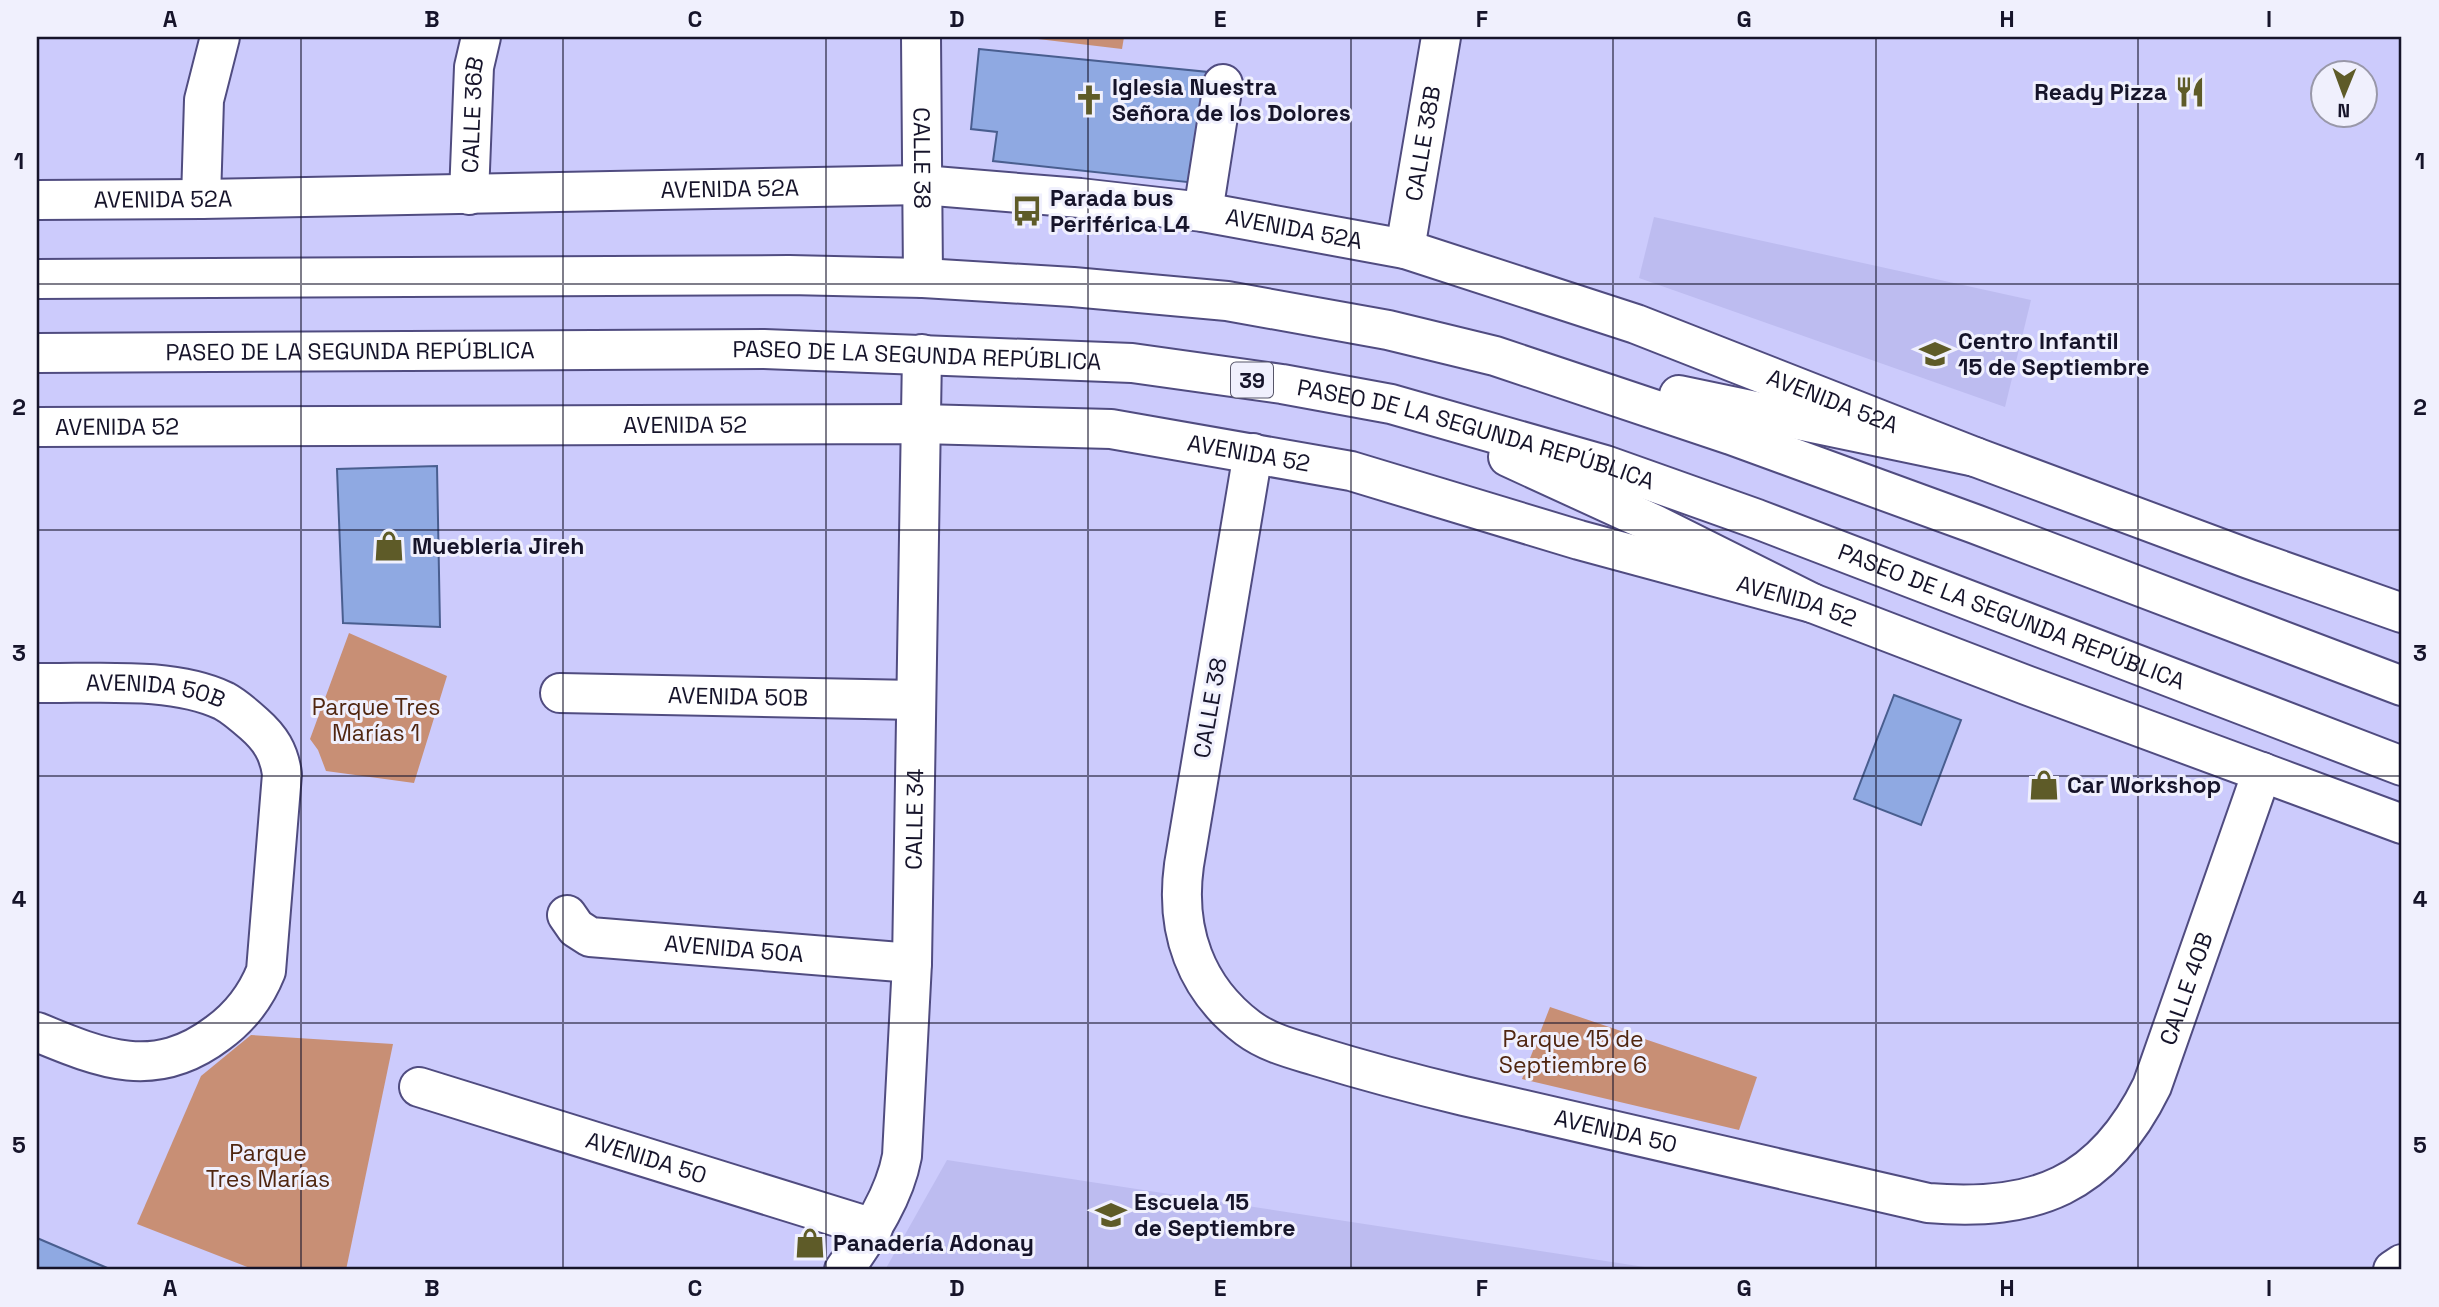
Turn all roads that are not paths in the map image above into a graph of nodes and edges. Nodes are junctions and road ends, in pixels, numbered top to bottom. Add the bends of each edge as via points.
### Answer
1 (220, 37) edge
2 (481, 37) edge
3 (921, 37) edge
4 (1441, 37) edge
5 (1223, 84) dead end
6 (922, 185) junction
7 (469, 195) junction
8 (201, 199) junction
9 (37, 200) edge
10 (1203, 212) junction
11 (1405, 249) junction
12 (923, 278) junction
13 (37, 279) edge
14 (37, 353) edge
15 (922, 354) junction
16 (1495, 356) junction
17 (1391, 404) junction
18 (920, 424) junction
19 (37, 427) edge
20 (1253, 453) junction
21 (1975, 457) junction
22 (1812, 603) junction
23 (2402, 613) edge
24 (37, 684) edge
25 (2402, 686) edge
26 (560, 693) dead end
27 (916, 700) junction
28 (2402, 766) edge
29 (2262, 772) junction
30 (2402, 824) edge
31 (567, 915) dead end
32 (1195, 962) joint
33 (912, 963) junction
34 (37, 1032) edge
35 (419, 1087) dead end
36 (2071, 1181) joint
37 (873, 1228) junction
38 (2402, 1264) edge
39 (844, 1270) edge
40 (2393, 1270) edge

1 - 8 main road via 204,100
2 - 7 main road, CALLE 36B via 474,68
3 - 6 main road, CALLE 38
4 - 11 main road, CALLE 38B
5 - 10 main road
6 - 7 main road, AVENIDA 52A
6 - 10 main road, AVENIDA 52A
6 - 12 main road, CALLE 38
7 - 8 main road, AVENIDA 52A
8 - 9 main road, AVENIDA 52A
10 - 11 main road, AVENIDA 52A
11 - 21 main road, AVENIDA 52A via 1636,324
12 - 13 main road
12 - 16 main road via 1227,301 1388,330
14 - 15 main road, PASEO DE LA SEGUNDA REPÚBLICA / 39 via 764,349
15 - 17 main road, PASEO DE LA SEGUNDA REPÚBLICA / 39 via 1132,363
15 - 18 main road, CALLE 34
16 - 21 main road
16 - 25 main road via 1744,439
17 - 22 main road via 1654,524
17 - 28 main road, PASEO DE LA SEGUNDA REPÚBLICA / 39 via 1605,466 1757,519
18 - 19 main road, AVENIDA 52
18 - 20 main road, AVENIDA 52 via 1111,429
18 - 27 main road, CALLE 34
20 - 22 main road, AVENIDA 52 via 1351,471 1578,540
20 - 32 main road, CALLE 38 via 1181,887 1186,937
21 - 23 main road, AVENIDA 52A
22 - 29 main road, AVENIDA 52
24 - 34 main road, AVENIDA 50B via 167,685 224,701 239,710 277,751 282,774 267,971 238,1017 185,1055 143,1062 78,1049
26 - 27 main road, AVENIDA 50B
27 - 33 main road, CALLE 34
29 - 30 main road, AVENIDA 52
29 - 36 main road, CALLE 40B via 2152,1086 2119,1139
31 - 33 main road, AVENIDA 50A via 590,937
32 - 36 main road, AVENIDA 50 via 1210,990 1250,1029 1272,1042 1378,1075 1928,1203 2006,1204
33 - 37 main road, CALLE 34 via 902,1156
35 - 37 main road, AVENIDA 50
37 - 39 main road, CALLE 34
38 - 40 main road

